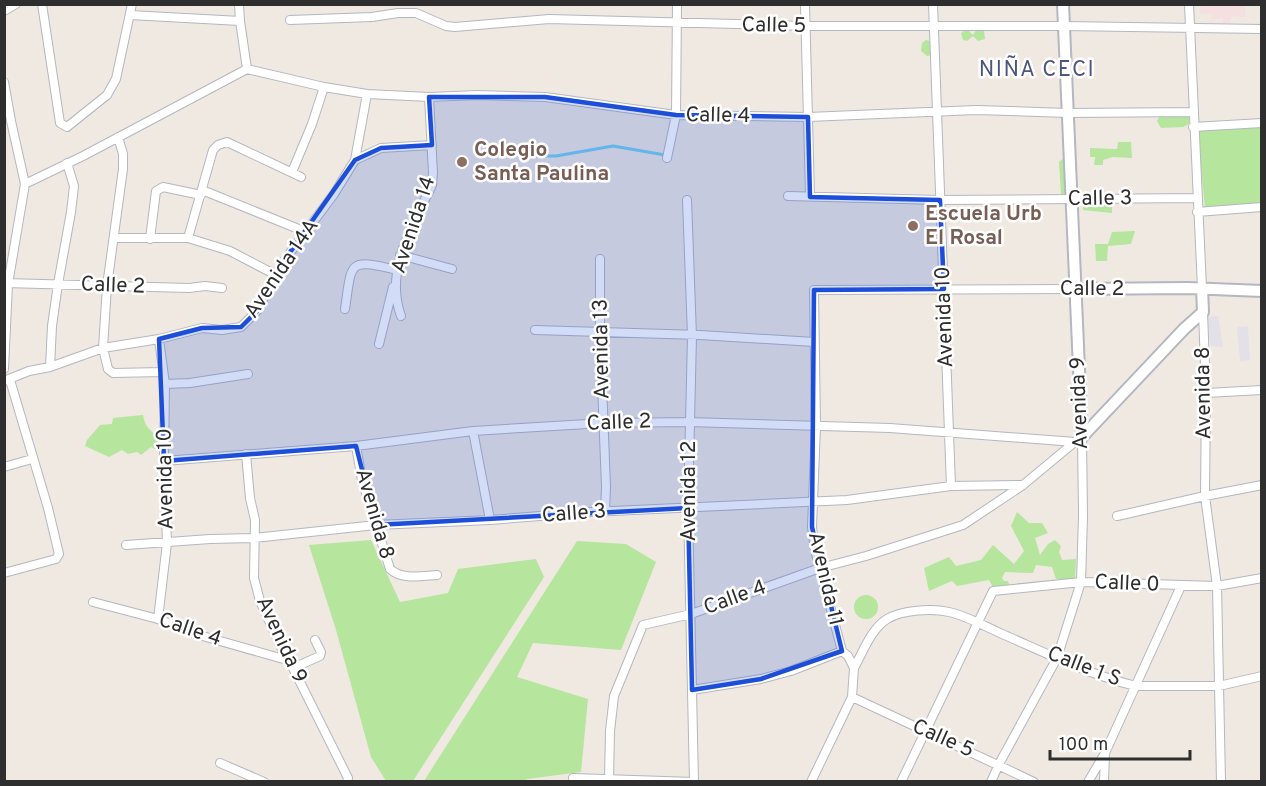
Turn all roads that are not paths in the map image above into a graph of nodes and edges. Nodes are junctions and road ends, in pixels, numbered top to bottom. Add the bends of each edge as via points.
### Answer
1 (16, 4) edge
2 (42, 4) edge
3 (132, 4) edge
4 (240, 4) edge
5 (677, 4) edge
6 (805, 4) edge
7 (933, 4) edge
8 (1063, 4) edge
9 (1189, 4) edge
10 (4, 11) edge
11 (130, 15) junction
12 (290, 20) dead end
13 (240, 21) junction
14 (678, 24) junction
15 (806, 26) junction
16 (934, 26) junction
17 (1064, 26) junction
18 (1188, 28) junction
19 (1262, 29) edge
20 (247, 69) junction
21 (4, 82) edge
22 (324, 87) junction
23 (367, 94) junction
24 (429, 98) junction
25 (937, 112) junction
26 (1192, 112) junction
27 (1068, 113) junction
28 (676, 115) junction
29 (808, 117) junction
30 (1262, 123) edge
31 (1193, 127) junction
32 (118, 137) junction
33 (432, 145) junction
34 (667, 158) dead end
35 (355, 160) junction
36 (67, 163) junction
37 (292, 172) junction
38 (301, 177) dead end
39 (25, 183) junction
40 (201, 192) junction
41 (788, 196) dead end
42 (810, 196) junction
43 (1196, 198) junction
44 (1071, 199) junction
45 (687, 200) dead end
46 (940, 200) junction
47 (1262, 207) edge
48 (1197, 212) junction
49 (306, 232) junction
50 (114, 238) junction
51 (188, 238) junction
52 (150, 239) junction
53 (400, 255) junction
54 (600, 259) dead end
55 (452, 268) dead end
56 (397, 270) junction
57 (276, 275) junction
58 (395, 279) junction
59 (6, 283) edge
60 (58, 284) junction
61 (107, 286) junction
62 (222, 288) dead end
63 (1202, 288) junction
64 (944, 289) junction
65 (1075, 289) junction
66 (814, 290) joint
67 (1262, 291) edge
68 (345, 309) dead end
69 (1203, 312) junction
70 (401, 316) dead end
71 (535, 330) dead end
72 (600, 332) junction
73 (692, 336) junction
74 (159, 339) junction
75 (814, 342) junction
76 (379, 344) dead end
77 (103, 348) junction
78 (50, 367) junction
79 (4, 369) edge
80 (163, 372) junction
81 (248, 374) dead end
82 (7, 381) edge
83 (165, 384) junction
84 (1262, 390) edge
85 (1206, 393) junction
86 (689, 422) junction
87 (604, 423) junction
88 (816, 426) junction
89 (473, 431) junction
90 (949, 432) junction
91 (1078, 439) junction
92 (356, 446) junction
93 (246, 454) junction
94 (32, 459) junction
95 (164, 461) junction
96 (4, 467) edge
97 (1023, 485) junction
98 (1262, 485) edge
99 (951, 486) junction
100 (1205, 495) junction
101 (813, 501) junction
102 (688, 508) junction
103 (605, 512) junction
104 (1117, 516) dead end
105 (490, 520) junction
106 (376, 525) junction
107 (254, 538) junction
108 (167, 543) junction
109 (126, 546) dead end
110 (820, 568) junction
111 (4, 573) edge
112 (437, 575) dead end
113 (1262, 578) edge
114 (1081, 582) junction
115 (1181, 586) junction
116 (1217, 586) junction
117 (93, 602) dead end
118 (691, 614) junction
119 (158, 619) junction
120 (978, 623) junction
121 (315, 640) dead end
122 (842, 651) junction
123 (1057, 658) junction
124 (287, 660) junction
125 (293, 668) junction
126 (854, 668) junction
127 (1262, 676) edge
128 (1136, 686) junction
129 (1219, 686) junction
130 (692, 690) junction
131 (852, 697) junction
132 (925, 731) junction
133 (1105, 753) junction
134 (220, 763) dead end
135 (999, 764) junction
136 (573, 778) dead end
137 (609, 780) junction
138 (694, 781) edge
139 (264, 782) edge
140 (347, 782) edge
141 (811, 782) edge
142 (901, 782) edge
143 (991, 782) edge
144 (1034, 782) edge
145 (1088, 782) edge
146 (1104, 782) edge
147 (1221, 782) edge

1 - 10 street
2 - 11 street via 63,127 107,95 116,79
3 - 11 street
4 - 13 street
5 - 14 street
6 - 15 street
7 - 16 street, Avenida 10
8 - 17 street, Avenida 9
9 - 18 street, Avenida 8
11 - 13 street
12 - 14 street, Calle 5 via 416,12 455,27 549,19
13 - 20 street
14 - 15 street, Calle 5
14 - 28 street
15 - 16 street, Calle 5
15 - 29 street
16 - 17 street, Calle 5
16 - 25 street, Avenida 10
17 - 18 street, Calle 5
17 - 27 street, Avenida 9
18 - 19 street, Calle 5
18 - 26 street, Avenida 8
20 - 22 street, Calle 4
20 - 32 street
21 - 39 street
22 - 23 street, Calle 4
22 - 37 street
23 - 24 street, Calle 4
23 - 35 street
24 - 28 street, Calle 4 via 545,97
24 - 33 street, Avenida 14
25 - 27 street, Calle 4
25 - 29 street, Calle 4
25 - 46 street, Avenida 10
26 - 27 street, Calle 4
26 - 31 street, Avenida 8
27 - 44 street, Avenida 9
28 - 29 street, Calle 4
28 - 34 street
29 - 42 street
30 - 31 street
31 - 43 street, Avenida 8
32 - 36 street
32 - 50 street via 123,169
33 - 35 street via 381,148
33 - 53 street, Avenida 14 via 432,185
35 - 49 street, Avenida 14A
36 - 39 street
36 - 60 street via 74,186
37 - 38 street
37 - 40 street via 227,142 213,150
39 - 59 street
40 - 49 street
40 - 51 street
40 - 52 street via 163,187 156,191
41 - 42 street, Calle 3
42 - 46 street, Calle 3
43 - 44 street, Calle 3
43 - 48 street, Avenida 8
44 - 46 street, Calle 3
44 - 65 street, Avenida 9
45 - 73 street, Avenida 12
46 - 64 street, Avenida 10
47 - 48 street
48 - 63 street, Avenida 8
49 - 57 street, Avenida 14A
50 - 52 street
50 - 61 street
51 - 52 street
51 - 57 street via 230,251
53 - 55 street
53 - 56 street, Avenida 14
54 - 72 street, Avenida 13
56 - 58 street, Avenida 14
56 - 68 street via 364,262 357,265 350,276
57 - 74 street, Avenida 14A via 257,311 241,327 202,328
58 - 70 street, Avenida 14
58 - 76 street
59 - 60 street, Calle 2
59 - 79 street
60 - 61 street, Calle 2
60 - 78 street
61 - 62 street, Calle 2
61 - 77 street
63 - 65 street, Calle 2
63 - 67 street, Calle 2
63 - 69 street, Avenida 8
64 - 65 street, Calle 2
64 - 66 street, Calle 2
64 - 90 street, Avenida 10
65 - 91 street, Avenida 9
66 - 75 street, Avenida 11
69 - 85 street, Avenida 8
69 - 91 street
71 - 72 street
72 - 73 street
72 - 87 street, Avenida 13
73 - 75 street
73 - 86 street, Avenida 12
74 - 77 street, Avenida 14A
74 - 80 street, Avenida 10
75 - 88 street, Avenida 11
77 - 78 street, Avenida 14A
77 - 80 street via 108,369 113,373
78 - 82 street, Avenida 14A
80 - 83 street, Avenida 10
81 - 83 street
82 - 94 street
83 - 95 street, Avenida 10
84 - 85 street
85 - 100 street, Avenida 8
86 - 87 street, Calle 2
86 - 88 street, Calle 2
86 - 102 street, Avenida 12
87 - 89 street, Calle 2
87 - 103 street, Avenida 13
88 - 90 street, Calle 2
88 - 101 street, Avenida 11
89 - 92 street, Calle 2
89 - 105 street
90 - 91 street, Calle 2
90 - 99 street, Avenida 10
91 - 97 street, Calle 4
91 - 114 street, Avenida 9 via 1083,516
92 - 93 street, Calle 2
92 - 106 street, Avenida 8
93 - 95 street, Calle 2
93 - 107 street, Avenida 9
94 - 96 street
94 - 111 street via 59,554 56,559
95 - 108 street, Avenida 10
97 - 99 street, Calle 3
97 - 110 street, Calle 4 via 963,525
98 - 100 street
99 - 101 street, Calle 3
100 - 104 street
100 - 116 street, Avenida 8
101 - 102 street, Calle 3
101 - 110 street, Avenida 11 via 814,550
102 - 103 street, Calle 3
102 - 118 street, Avenida 12
103 - 105 street, Calle 3
105 - 106 street, Calle 3
106 - 107 street, Calle 3
106 - 112 street, Avenida 8 via 390,569 396,574
107 - 108 street, Calle 3
107 - 124 street, Avenida 9 via 254,578 260,601
108 - 109 street, Calle 3
108 - 119 street, Avenida 10
110 - 118 street, Calle 4
110 - 122 street, Avenida 11
113 - 116 street, Calle 0
114 - 115 street, Calle 0
114 - 120 street, Calle 0 via 993,591
114 - 123 street, Avenida 9
115 - 116 street, Calle 0
115 - 128 street
116 - 129 street, Avenida 8
117 - 119 street, Calle 4
118 - 130 street, Avenida 12
118 - 137 street, Calle 4 via 643,625 614,696
119 - 124 street, Calle 4
120 - 123 street, Calle 1 S
120 - 126 street, Calle 1 S via 948,611 894,615 876,628
120 - 132 street
121 - 125 street via 320,656
122 - 126 street, Avenida 11
122 - 130 street via 761,679
123 - 128 street, Calle 1 S
123 - 135 street, Avenida 9
124 - 125 street, Avenida 9
125 - 140 street, Avenida 9
126 - 131 street
127 - 129 street, Calle 1 S
128 - 129 street, Calle 1 S
128 - 133 street
129 - 147 street, Avenida 8
130 - 138 street, Avenida 12
131 - 132 street, Calle 5
131 - 141 street
132 - 135 street, Calle 5
132 - 142 street
133 - 145 street
133 - 146 street
134 - 139 street
135 - 143 street, Avenida 9
135 - 144 street, Calle 5
136 - 137 street
137 - 138 street

